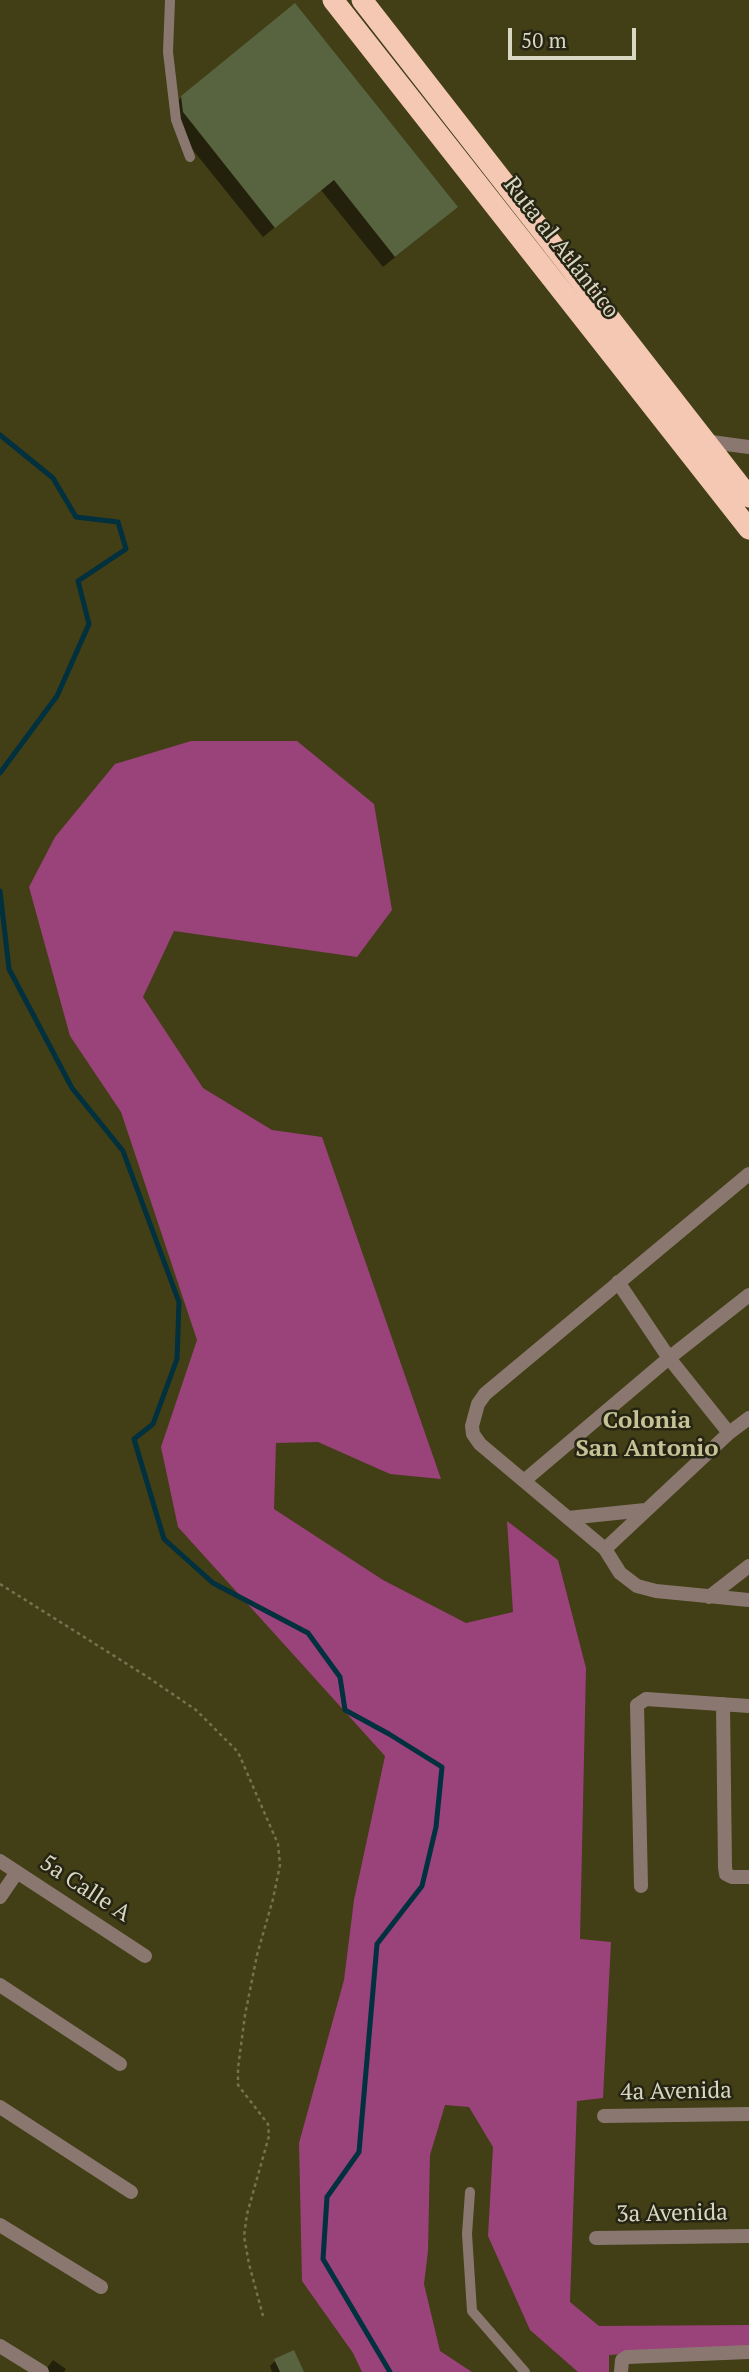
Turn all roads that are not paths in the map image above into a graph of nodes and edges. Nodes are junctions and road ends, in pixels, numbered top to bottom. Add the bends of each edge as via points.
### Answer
1 (170, 0) edge
2 (333, 0) edge
3 (362, 0) edge
4 (190, 157) dead end
5 (704, 441) junction
6 (749, 447) edge
7 (749, 498) edge
8 (749, 529) edge
9 (746, 1182) edge
10 (618, 1282) junction
11 (749, 1295) edge
12 (668, 1358) junction
13 (749, 1418) edge
14 (729, 1433) junction
15 (525, 1480) junction
16 (645, 1510) junction
17 (568, 1518) junction
18 (605, 1549) junction
19 (749, 1566) edge
20 (709, 1597) junction
21 (749, 1600) edge
22 (723, 1704) junction
23 (749, 1706) edge
24 (0, 1861) edge
25 (17, 1872) junction
26 (749, 1877) edge
27 (641, 1886) dead end
28 (0, 1897) edge
29 (145, 1956) dead end
30 (0, 1985) edge
31 (120, 2064) dead end
32 (0, 2107) edge
33 (749, 2114) edge
34 (604, 2116) dead end
35 (131, 2192) dead end
36 (470, 2192) dead end
37 (0, 2225) edge
38 (749, 2236) edge
39 (596, 2238) dead end
40 (101, 2287) dead end
41 (0, 2346) edge
42 (749, 2353) edge
43 (622, 2365) edge
44 (42, 2372) edge
45 (524, 2372) edge

1 - 4 lane via 169,52 176,120
2 - 8 highway, Ruta al Atlántico
3 - 5 highway, Ruta al Atlántico
5 - 6 street
5 - 7 highway, Ruta al Atlántico
9 - 10 street
10 - 12 street
10 - 15 street via 478,1404 473,1434
11 - 12 street
12 - 14 street
12 - 15 street
13 - 14 street
14 - 16 street
15 - 17 street
16 - 17 street
16 - 18 street
17 - 18 street
18 - 20 street via 620,1573 637,1586
19 - 20 street
20 - 21 street
22 - 23 street
22 - 26 street via 724,1867 732,1877
22 - 27 street via 646,1699 637,1705
24 - 25 street, 5a Calle A
25 - 28 street
25 - 29 street, 5a Calle A
30 - 31 street
32 - 35 street
33 - 34 street, 4a Avenida
36 - 45 lane via 471,2311
37 - 40 street
38 - 39 street, 3a Avenida
41 - 44 street
42 - 43 street

